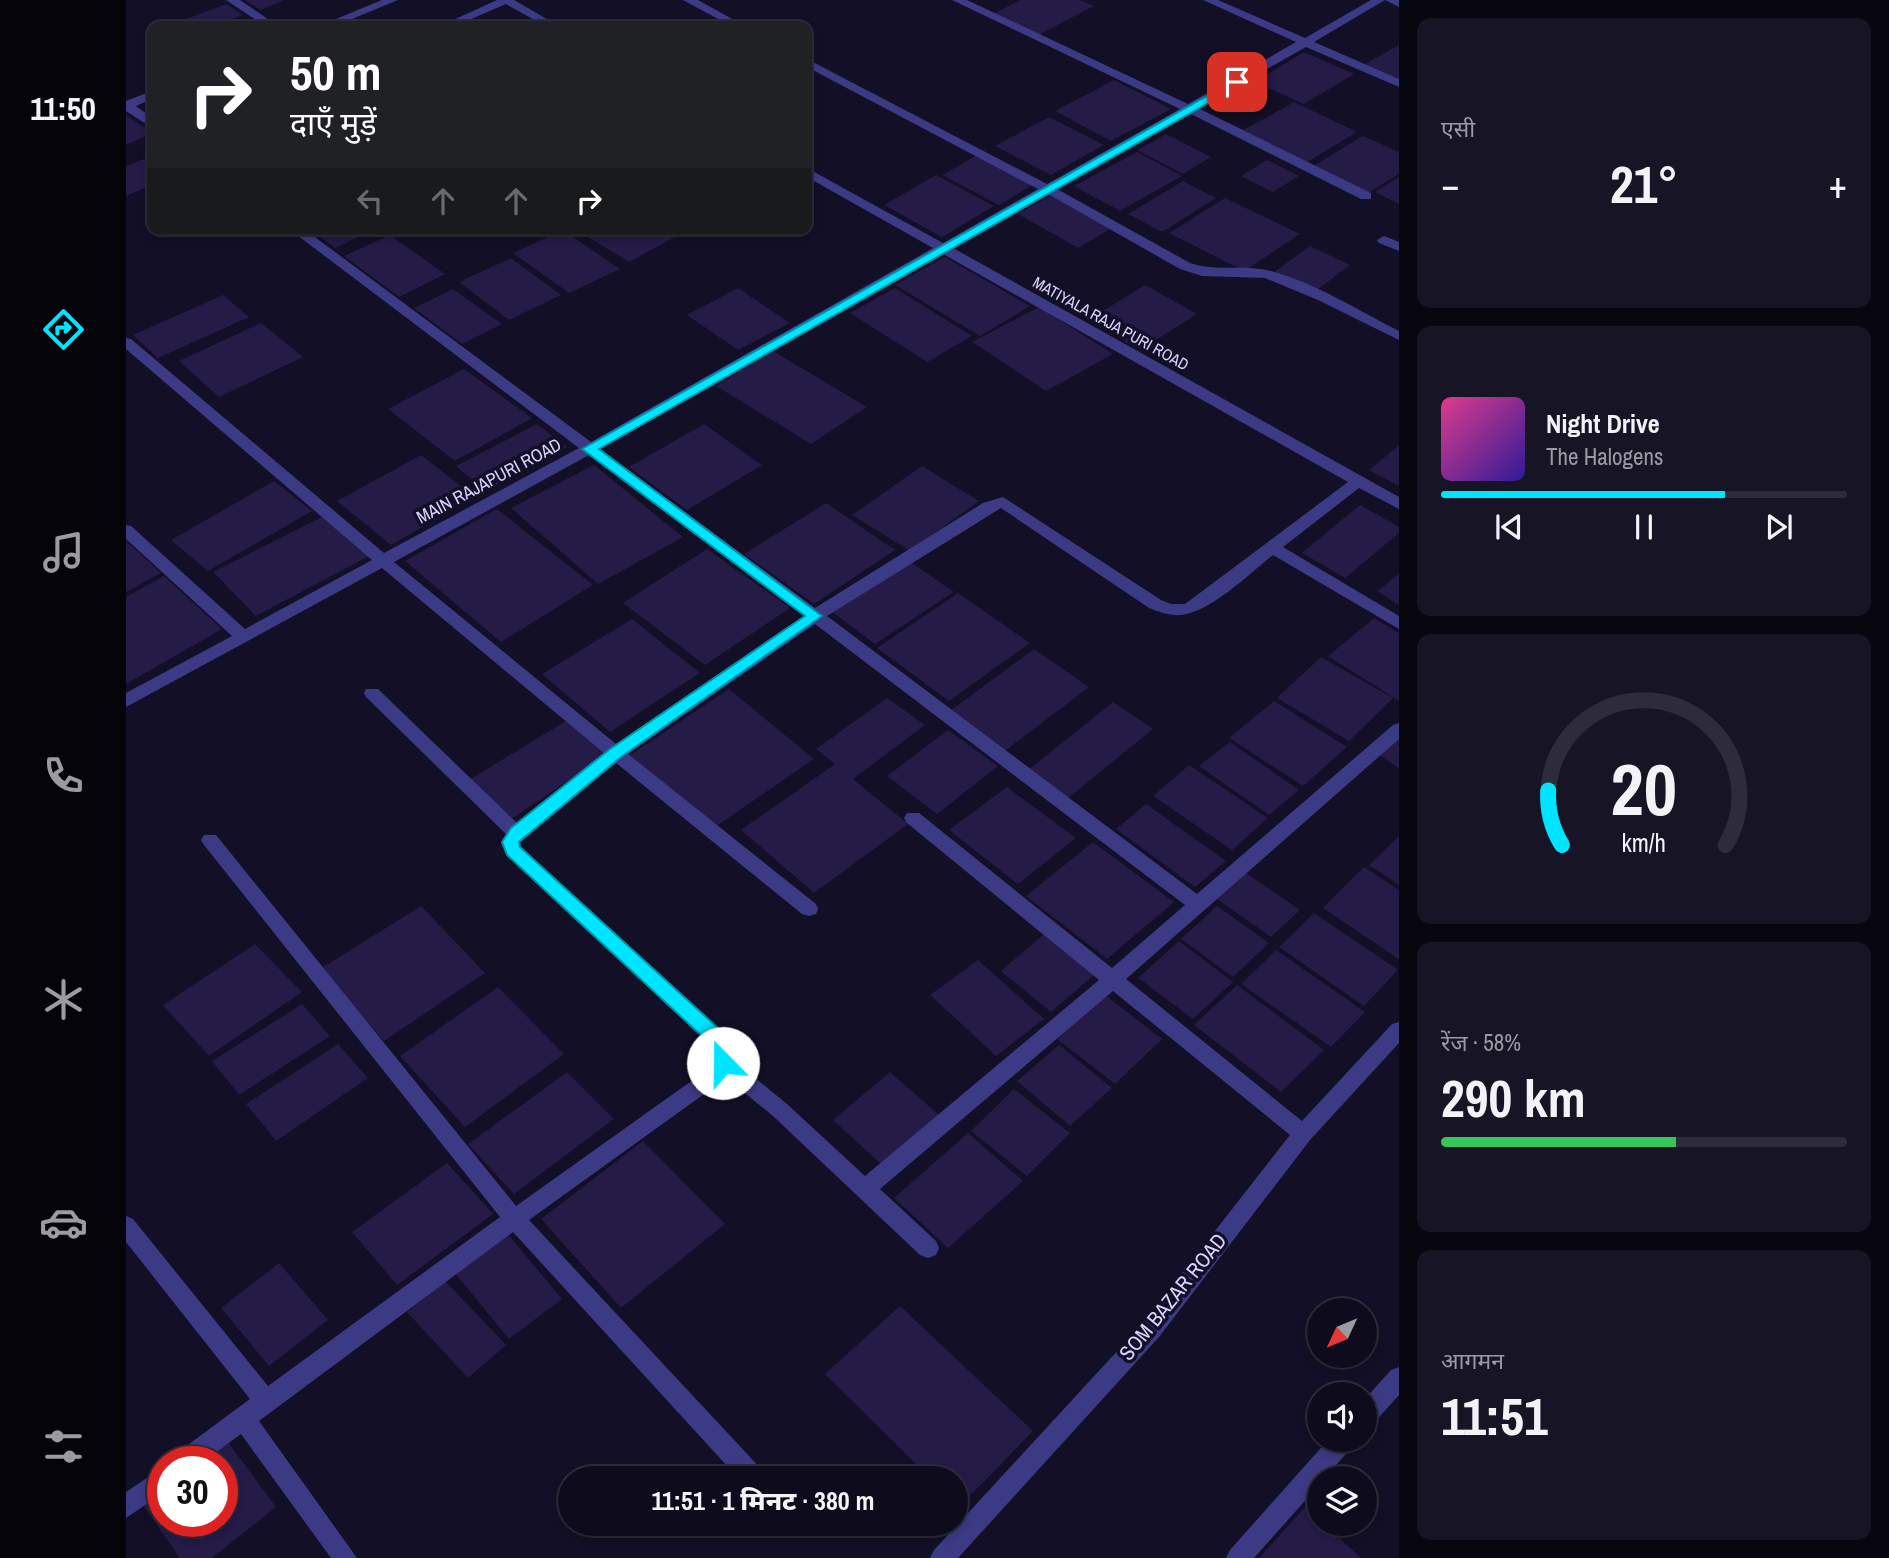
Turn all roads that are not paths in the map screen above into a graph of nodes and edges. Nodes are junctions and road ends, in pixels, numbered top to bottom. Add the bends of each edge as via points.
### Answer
1 (232, 0) edge
2 (392, 0) edge
3 (506, 0) edge
4 (689, 0) edge
5 (958, 0) edge
6 (1209, 0) edge
7 (1379, 0) edge
8 (1390, 0) edge
9 (1399, 4) edge
10 (264, 21) edge
11 (338, 21) edge
12 (458, 21) edge
13 (544, 21) edge
14 (729, 21) edge
15 (1306, 42) junction
16 (812, 65) edge
17 (1399, 83) edge
18 (147, 97) edge
19 (126, 105) edge
20 (1190, 110) junction
21 (147, 120) edge
22 (812, 175) edge
23 (1048, 189) junction
24 (1366, 196) dead end
25 (303, 235) edge
26 (1384, 240) dead end
27 (1399, 247) edge
28 (943, 249) junction
29 (1399, 335) edge
30 (126, 342) edge
31 (589, 449) junction
32 (1359, 481) junction
33 (1399, 504) edge
34 (126, 530) edge
35 (1272, 548) junction
36 (383, 560) junction
37 (815, 616) junction
38 (1399, 623) edge
39 (243, 636) junction
40 (372, 693) dead end
41 (126, 701) edge
42 (1399, 729) edge
43 (616, 753) junction
44 (913, 818) dead end
45 (516, 833) junction
46 (210, 840) dead end
47 (1197, 904) junction
48 (809, 909) dead end
49 (1113, 979) junction
50 (1399, 1030) edge
51 (723, 1063) junction
52 (1303, 1134) junction
53 (864, 1189) junction
54 (514, 1219) junction
55 (126, 1226) edge
56 (928, 1248) dead end
57 (1399, 1378) edge
58 (266, 1401) junction
59 (1377, 1403) edge
60 (243, 1418) junction
61 (205, 1446) edge
62 (1332, 1452) edge
63 (743, 1466) edge
64 (147, 1490) edge
65 (126, 1506) edge
66 (345, 1558) edge
67 (942, 1558) edge
68 (1238, 1558) edge

1 - 10 street
2 - 11 street
3 - 12 street
3 - 13 street
4 - 14 street
5 - 20 street
6 - 15 street
7 - 15 street, MAIN RAJAPURI ROAD
8 - 9 street
15 - 17 street
15 - 20 street, MAIN RAJAPURI ROAD
16 - 23 street
18 - 19 street
19 - 21 street
20 - 23 street, MAIN RAJAPURI ROAD
20 - 24 street
22 - 28 street, MATIYALA RAJA PURI ROAD
23 - 28 street, MAIN RAJAPURI ROAD
23 - 29 street via 1185,266 1202,272 1267,274
25 - 31 street
26 - 27 street
28 - 31 street, MAIN RAJAPURI ROAD
28 - 32 street, MATIYALA RAJA PURI ROAD
30 - 36 street
31 - 36 street, MAIN RAJAPURI ROAD
31 - 37 street
32 - 33 street, MATIYALA RAJA PURI ROAD
32 - 35 street
34 - 39 street
35 - 37 street via 1196,606 1171,611 1010,505 995,503
35 - 38 street
36 - 39 street, MAIN RAJAPURI ROAD
36 - 43 street
37 - 43 street
37 - 47 street
39 - 41 street, MAIN RAJAPURI ROAD
40 - 45 street
42 - 47 street
43 - 45 street
43 - 48 street
44 - 49 street
45 - 51 street via 513,850 712,1034 723,1048
46 - 54 street
47 - 49 street
49 - 52 street
49 - 53 street
50 - 52 street, SOM BAZAR ROAD
51 - 53 street
51 - 54 street via 711,1078
52 - 67 street, SOM BAZAR ROAD via 1151,1330
53 - 56 street
54 - 58 street
54 - 63 street
55 - 58 street
57 - 59 street
58 - 60 street
60 - 61 street
60 - 66 street
62 - 68 street
64 - 65 street

